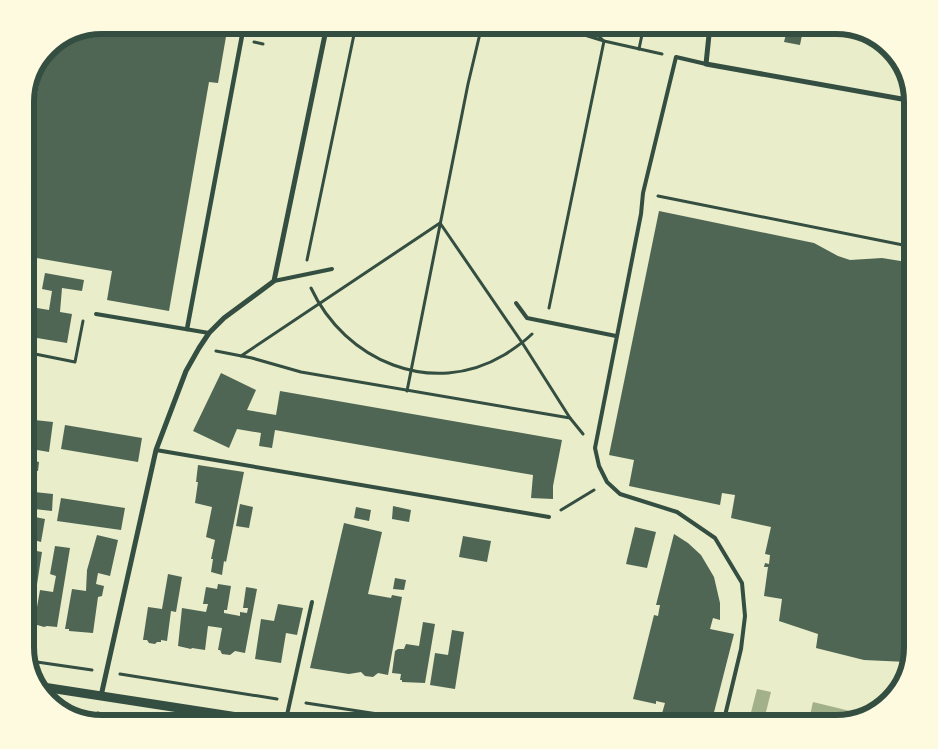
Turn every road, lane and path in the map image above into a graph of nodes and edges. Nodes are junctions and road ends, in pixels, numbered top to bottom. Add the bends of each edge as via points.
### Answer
1 (242, 34) edge
2 (325, 34) edge
3 (354, 34) edge
4 (480, 34) edge
5 (581, 34) edge
6 (596, 34) edge
7 (642, 34) edge
8 (709, 34) edge
9 (604, 41) junction
10 (639, 49) junction
11 (676, 58) junction
12 (706, 64) junction
13 (904, 99) edge
14 (643, 193) junction
15 (440, 223) junction
16 (904, 246) edge
17 (332, 268) dead end
18 (306, 275) junction
19 (274, 281) junction
20 (516, 303) dead end
21 (319, 304) junction
22 (96, 314) joint
23 (544, 321) junction
24 (187, 329) junction
25 (209, 333) junction
26 (616, 336) junction
27 (523, 344) junction
28 (199, 348) junction
29 (34, 354) edge
30 (241, 356) junction
31 (411, 370) junction
32 (407, 391) junction
33 (570, 418) junction
34 (595, 448) junction
35 (156, 450) junction
36 (607, 482) junction
37 (549, 517) joint
38 (312, 602) dead end
39 (36, 662) edge
40 (106, 672) junction
41 (47, 688) edge
42 (101, 696) junction
43 (290, 701) junction
44 (225, 715) edge
45 (286, 715) edge
46 (383, 715) edge
47 (725, 715) edge

1 - 24 street
2 - 19 street
3 - 18 path
4 - 15 path
5 - 9 path
6 - 9 path
7 - 10 path
8 - 12 street
9 - 10 path
9 - 23 path via 550,307
10 - 11 path
11 - 12 lane
11 - 14 lane
12 - 13 street
14 - 16 path
14 - 26 lane
15 - 21 path
15 - 27 path
15 - 31 path
17 - 18 lane
18 - 19 lane
18 - 21 path
19 - 25 street
20 - 23 lane via 527,318
21 - 30 path
21 - 31 path via 341,332 358,346 385,362
22 - 24 lane
22 - 29 path via 86,310 74,362
23 - 26 lane
23 - 27 path
24 - 25 lane
25 - 28 street
26 - 34 lane
27 - 31 path via 479,367 458,372
27 - 33 path
28 - 30 path
28 - 35 street via 186,371
30 - 32 path via 301,372
31 - 32 path
32 - 33 path
33 - 34 path
34 - 36 lane
35 - 37 lane
35 - 40 street
36 - 37 path
36 - 47 lane via 620,494 677,512 715,538 742,583 745,616 741,650
38 - 43 lane
39 - 40 path
40 - 42 street
40 - 43 path
41 - 42 street
42 - 44 street
43 - 45 lane
43 - 46 path

